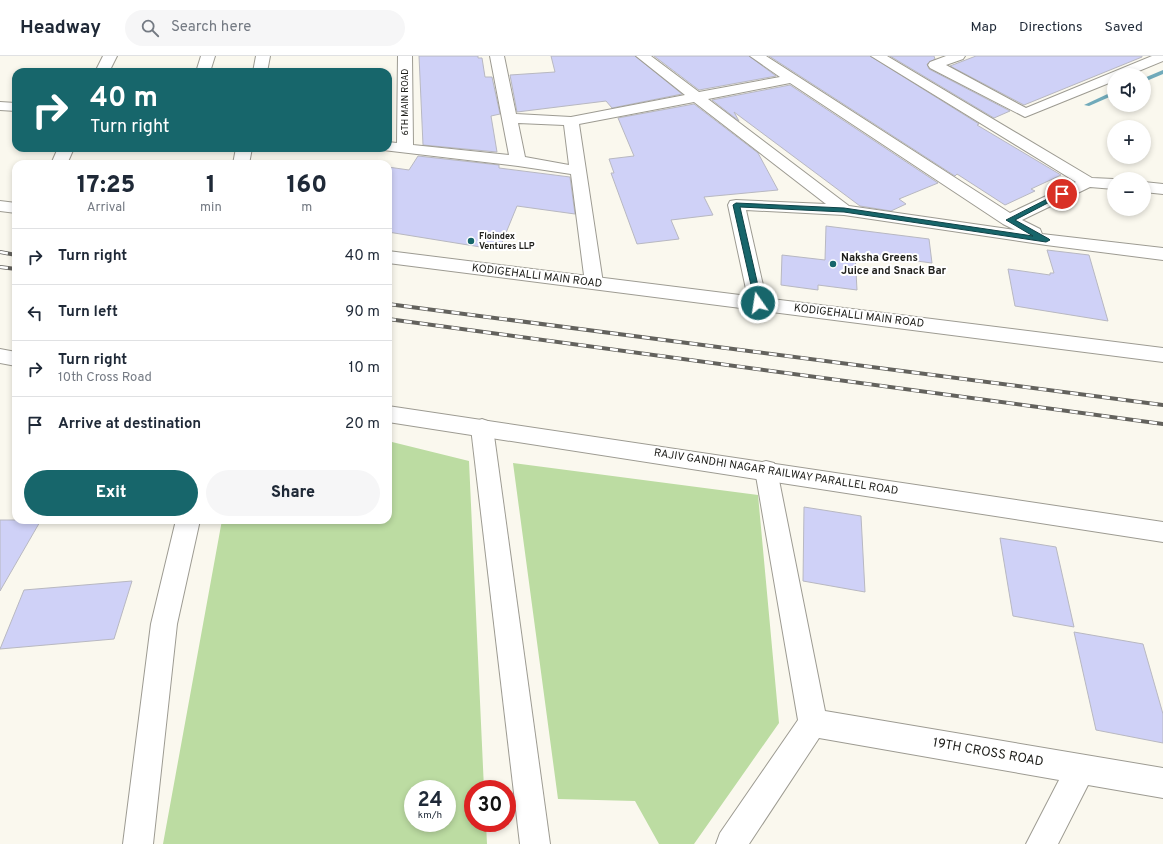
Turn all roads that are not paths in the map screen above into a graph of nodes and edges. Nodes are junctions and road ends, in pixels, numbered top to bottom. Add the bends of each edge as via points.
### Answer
1 (110, 56) edge
2 (208, 56) edge
3 (263, 56) edge
4 (405, 56) edge
5 (497, 56) edge
6 (643, 56) edge
7 (757, 56) edge
8 (878, 56) edge
9 (958, 56) edge
10 (1163, 56) edge
11 (104, 68) edge
12 (204, 68) edge
13 (261, 68) edge
14 (1134, 68) edge
15 (792, 79) junction
16 (1107, 79) edge
17 (991, 94) junction
18 (697, 98) junction
19 (959, 104) junction
20 (0, 106) edge
21 (12, 107) edge
22 (510, 118) junction
23 (571, 121) junction
24 (392, 147) edge
25 (405, 149) junction
26 (518, 161) junction
27 (579, 171) junction
28 (1088, 182) junction
29 (1107, 183) edge
30 (1151, 188) edge
31 (1163, 189) edge
32 (0, 206) edge
33 (12, 208) edge
34 (844, 210) junction
35 (1009, 220) junction
36 (1046, 240) junction
37 (1163, 254) edge
38 (392, 258) edge
39 (594, 283) junction
40 (758, 303) junction
41 (1163, 355) edge
42 (0, 356) edge
43 (12, 358) edge
44 (392, 415) edge
45 (482, 428) junction
46 (766, 470) junction
47 (187, 524) edge
48 (1163, 532) edge
49 (814, 723) junction
50 (1081, 768) junction
51 (1163, 783) edge
52 (138, 844) edge
53 (535, 844) edge
54 (731, 844) edge
55 (1041, 844) edge

1 - 11 street
2 - 12 street
3 - 13 street
4 - 25 street, 6TH MAIN ROAD
5 - 22 street
6 - 18 street
7 - 15 street
8 - 19 street
9 - 17 street via 935,65
10 - 14 street
15 - 18 street
15 - 35 street
16 - 17 street via 1025,113
17 - 19 street
18 - 23 street
18 - 34 street
19 - 28 street
20 - 21 street
22 - 23 street
22 - 26 street
23 - 27 street
24 - 25 street
25 - 26 street
26 - 27 street
27 - 39 street
28 - 29 street
28 - 35 street
30 - 31 street
32 - 33 street
34 - 36 street
34 - 40 street via 736,205
35 - 36 street
36 - 37 street
38 - 39 street, KODIGEHALLI MAIN ROAD
39 - 40 street, KODIGEHALLI MAIN ROAD
40 - 41 street, KODIGEHALLI MAIN ROAD
42 - 43 street
44 - 45 street, RAJIV GANDHI NAGAR RAILWAY PARALLEL ROAD
45 - 46 street, RAJIV GANDHI NAGAR RAILWAY PARALLEL ROAD
45 - 53 street
46 - 48 street, RAJIV GANDHI NAGAR RAILWAY PARALLEL ROAD
46 - 49 street
47 - 52 street via 164,624
49 - 50 street, 19TH CROSS ROAD
49 - 54 street
50 - 51 street, 19TH CROSS ROAD
50 - 55 street

